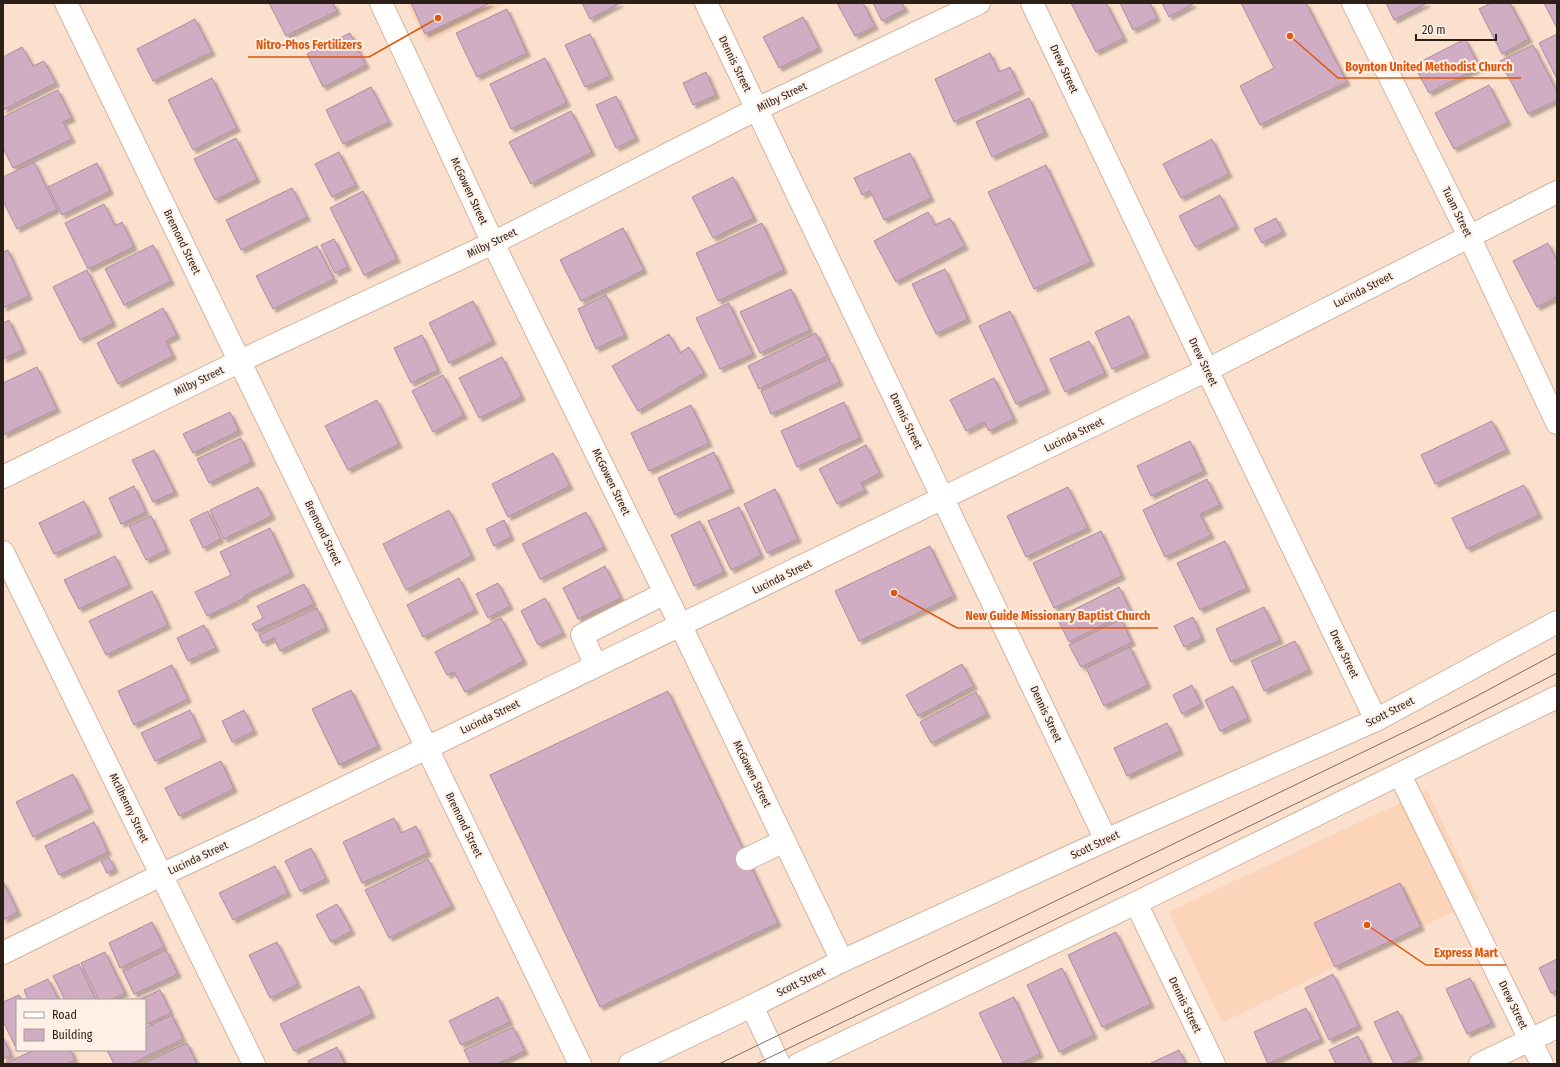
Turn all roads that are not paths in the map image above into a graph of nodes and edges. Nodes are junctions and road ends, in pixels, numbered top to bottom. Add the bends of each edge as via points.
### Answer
1 (66, 3) edge
2 (381, 3) edge
3 (706, 3) edge
4 (979, 3) edge
5 (1032, 3) edge
6 (1353, 3) edge
7 (757, 109) junction
8 (1557, 192) edge
9 (1469, 236) junction
10 (493, 243) junction
11 (240, 361) junction
12 (1207, 370) junction
13 (1557, 423) edge
14 (3, 477) edge
15 (944, 499) junction
16 (3, 552) edge
17 (665, 593) junction
18 (1557, 622) edge
19 (681, 626) junction
20 (596, 666) junction
21 (1557, 697) edge
22 (1376, 720) junction
23 (427, 748) junction
24 (1400, 774) junction
25 (1106, 840) junction
26 (784, 841) junction
27 (747, 859) dead end
28 (161, 875) junction
29 (1136, 903) junction
30 (3, 953) edge
31 (842, 962) junction
32 (752, 1006) junction
33 (1557, 1027) edge
34 (1530, 1040) junction
35 (254, 1064) edge
36 (580, 1064) edge
37 (630, 1064) edge
38 (779, 1064) edge
39 (799, 1064) edge
40 (1214, 1064) edge
41 (1480, 1064) edge
42 (1542, 1064) edge

1 - 11 street, Bremond Street
2 - 10 street, McGowen Street
3 - 7 street, Dennis Street
4 - 7 street, Milby Street
5 - 12 street, Drew Street
6 - 9 street, Tuam Street
7 - 10 street, Milby Street
7 - 15 street, Dennis Street
8 - 9 street, Lucinda Street
9 - 12 street, Lucinda Street
9 - 13 street, Tuam Street
10 - 11 street, Milby Street
10 - 17 street, McGowen Street
11 - 14 street, Milby Street
11 - 23 street, Bremond Street
12 - 15 street, Lucinda Street
12 - 22 street, Drew Street
15 - 19 street, Lucinda Street
15 - 25 street, Dennis Street
16 - 28 street, McIlhenny Street
17 - 19 street, McGowen Street
17 - 20 street via 582,634
18 - 22 street, Scott Street
19 - 20 street, Lucinda Street
19 - 26 street, McGowen Street
20 - 23 street, Lucinda Street
21 - 24 street
22 - 25 street, Scott Street
23 - 28 street, Lucinda Street
23 - 36 street, Bremond Street
24 - 29 street
24 - 34 street, Drew Street
25 - 31 street, Scott Street
26 - 27 street
26 - 31 street, McGowen Street
28 - 30 street, Lucinda Street
28 - 35 street, McIlhenny Street
29 - 39 street
29 - 40 street, Dennis Street
31 - 32 street, Scott Street
32 - 37 street, Scott Street
32 - 38 street
33 - 34 street
34 - 41 street
34 - 42 street, Drew Street

